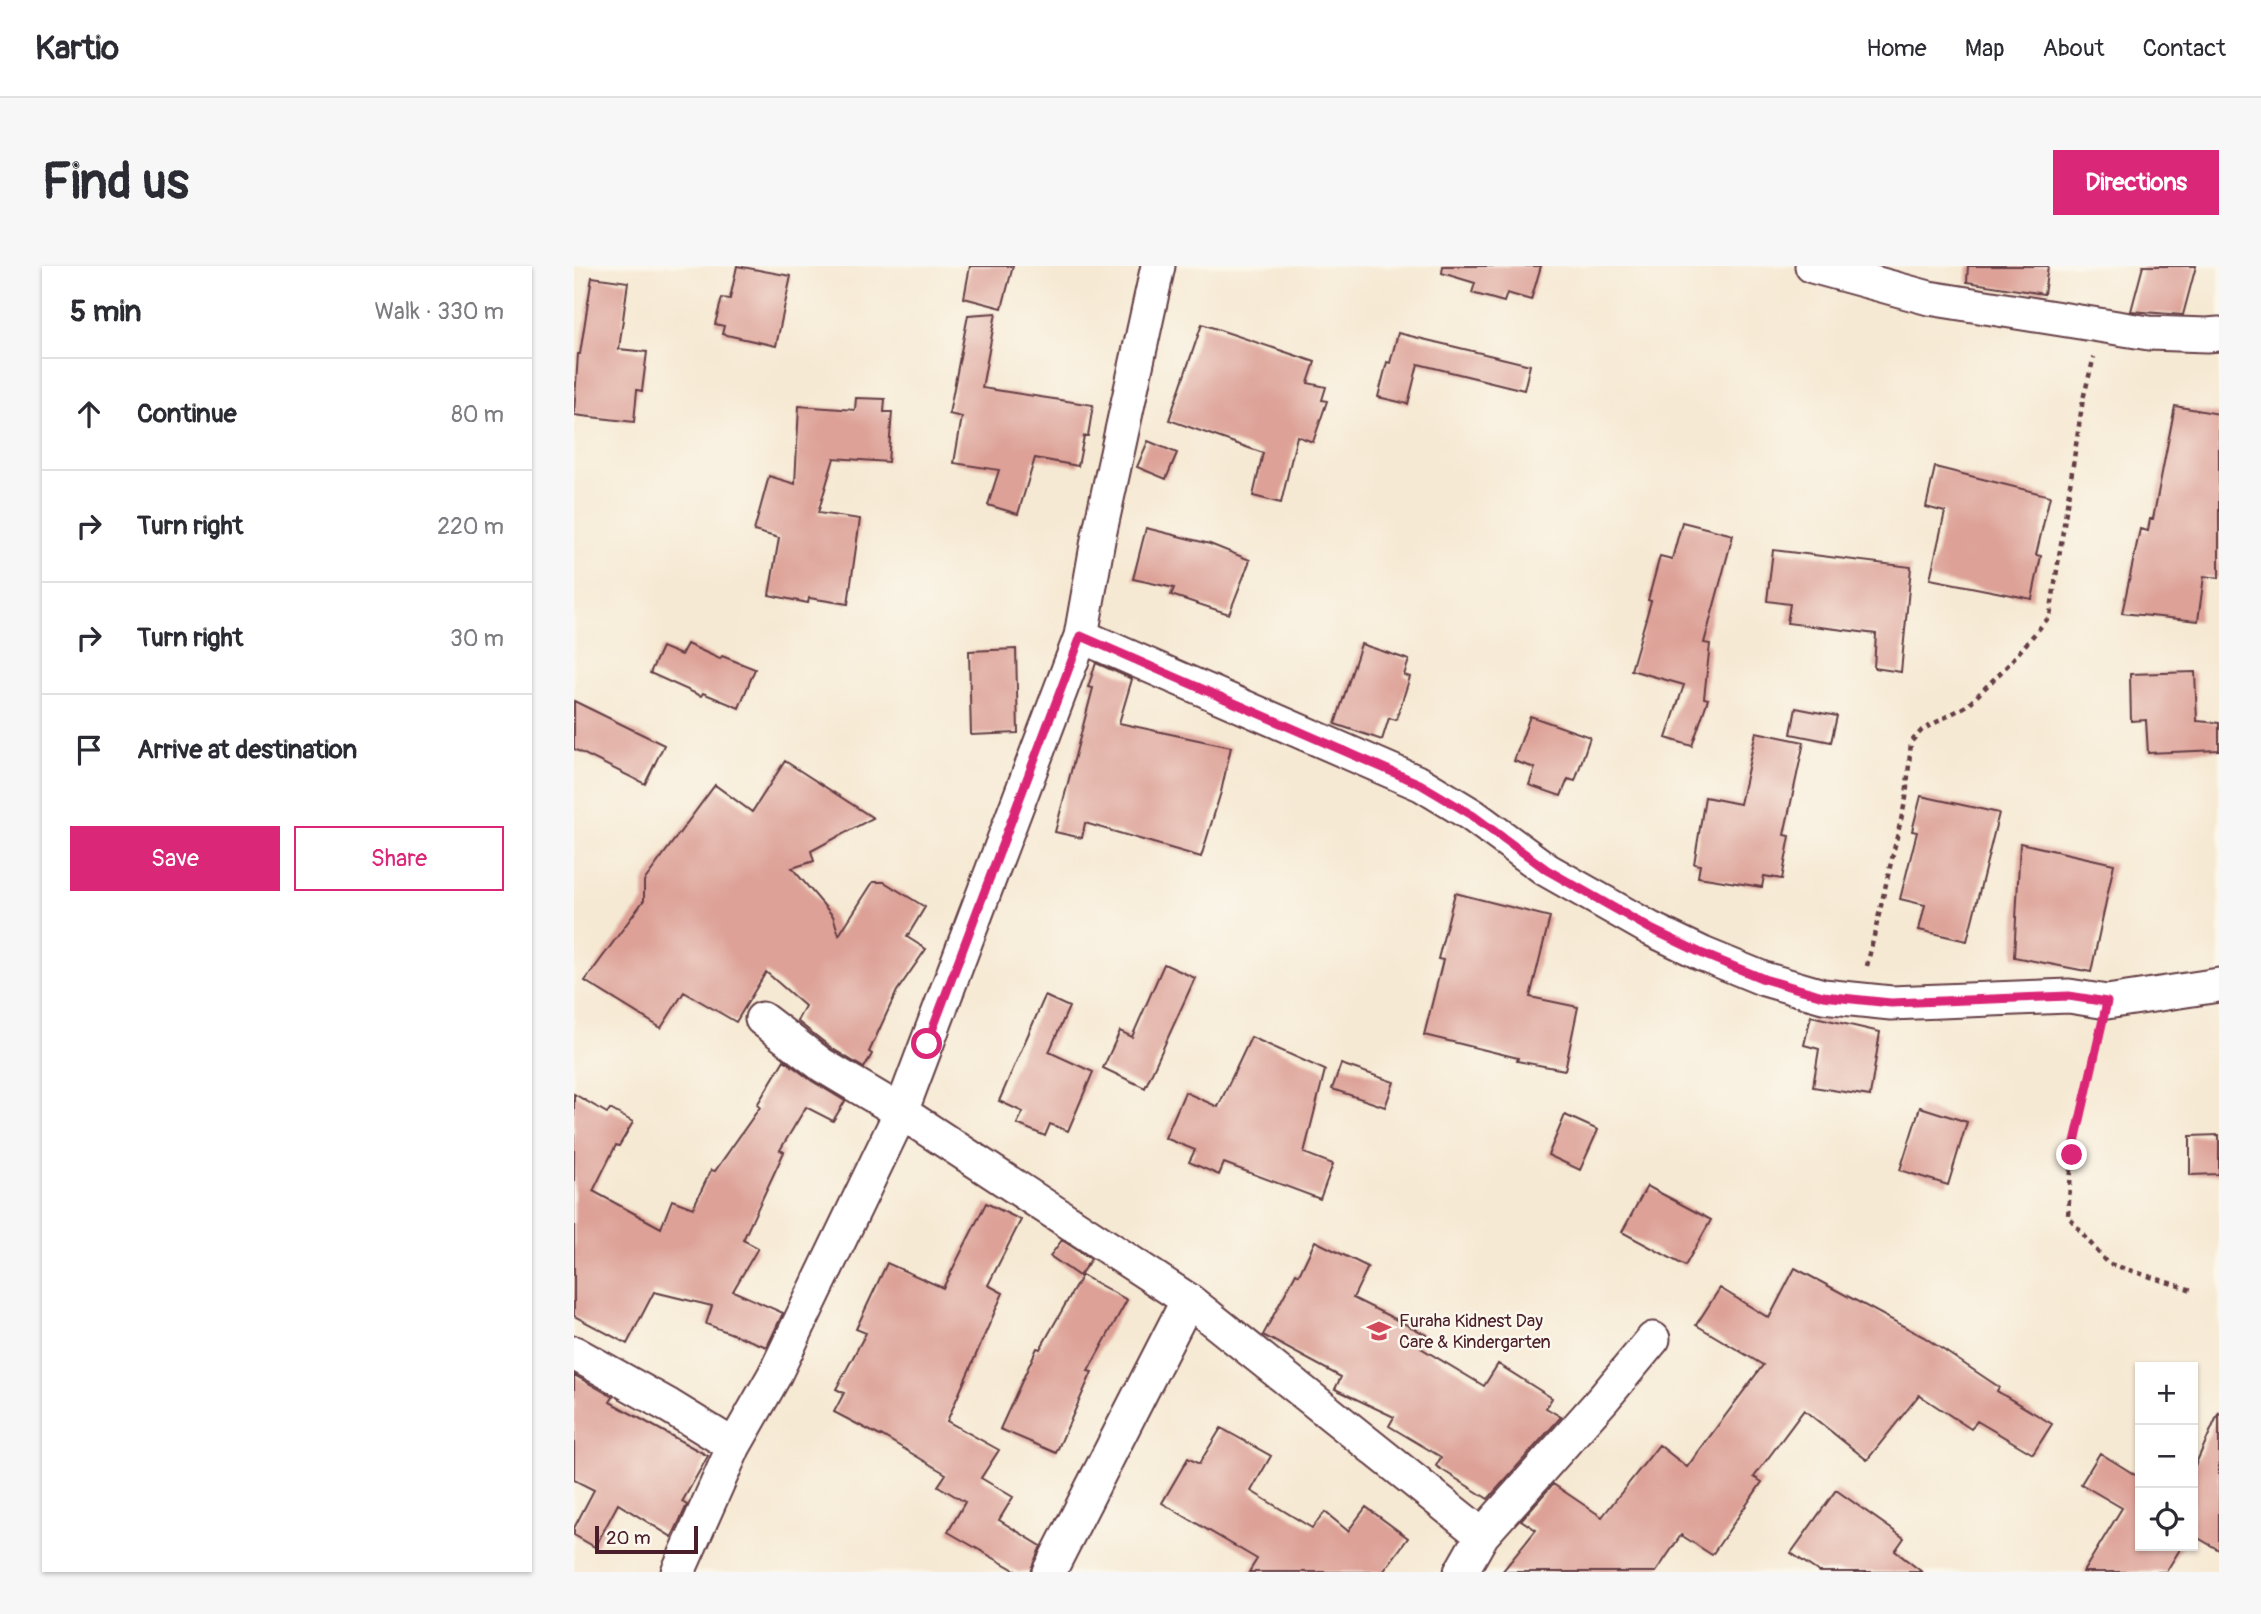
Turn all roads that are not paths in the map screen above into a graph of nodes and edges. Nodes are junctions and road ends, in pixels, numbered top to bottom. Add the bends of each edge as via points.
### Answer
1 (1157, 266) edge
2 (1812, 266) edge
3 (2219, 334) edge
4 (1081, 636) junction
5 (2219, 985) edge
6 (762, 1019) dead end
7 (901, 1112) junction
8 (1188, 1300) junction
9 (1653, 1339) dead end
10 (574, 1353) edge
11 (734, 1446) junction
12 (1482, 1535) junction
13 (678, 1572) edge
14 (1049, 1572) edge
15 (1461, 1572) edge

1 - 4 street
2 - 3 street via 1928,298 2149,332
4 - 5 street via 1420,784 1547,870 1651,929 1788,986 1823,996 1891,1003 2069,996 2107,1002
4 - 7 street
6 - 7 street via 822,1065
7 - 8 street
7 - 11 street via 775,1376
8 - 12 street
8 - 14 street
9 - 12 street
10 - 11 street
11 - 13 street
12 - 15 street

